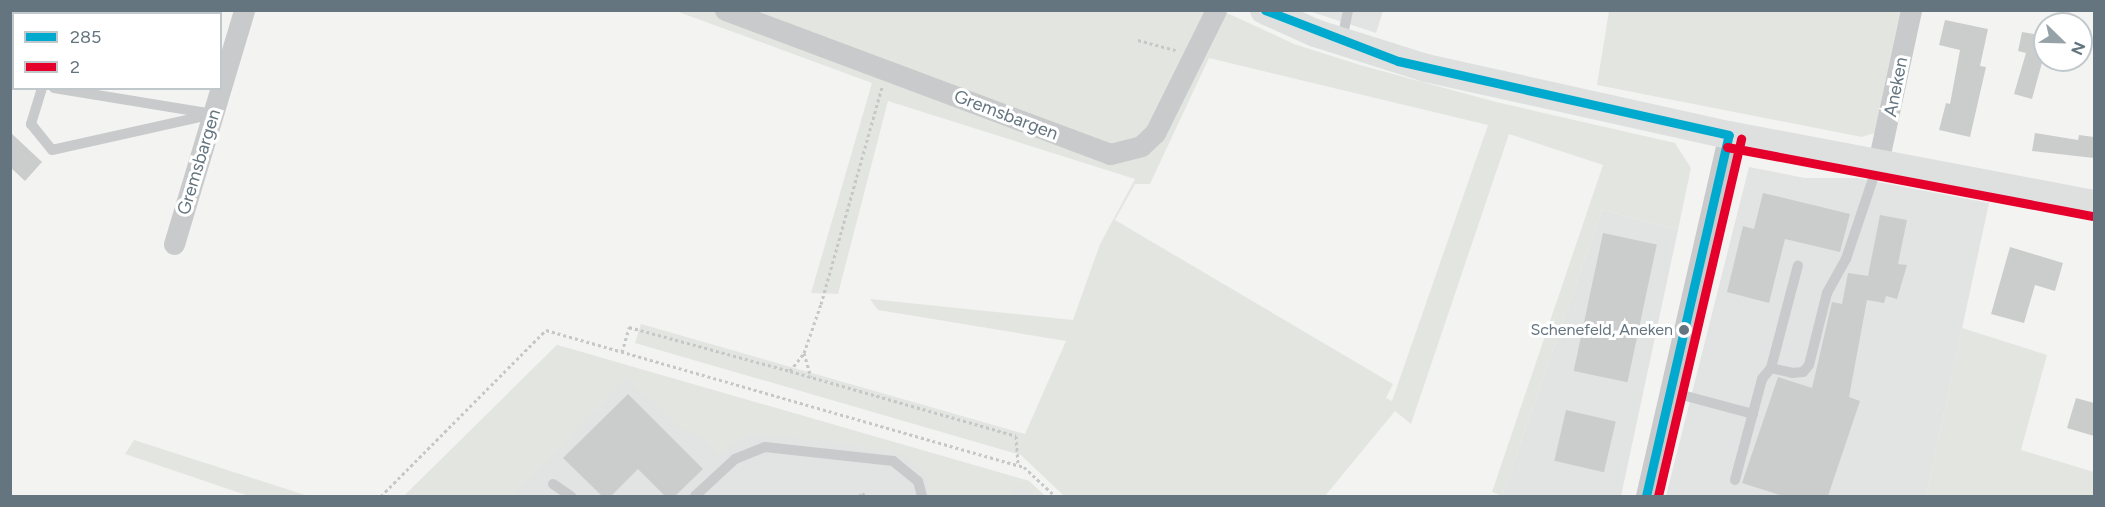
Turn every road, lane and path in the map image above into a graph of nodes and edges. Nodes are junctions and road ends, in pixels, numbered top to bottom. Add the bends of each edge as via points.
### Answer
1 (244, 10) edge
2 (725, 10) edge
3 (1216, 10) edge
4 (1264, 10) edge
5 (1348, 10) edge
6 (1911, 10) edge
7 (1138, 40) dead end
8 (1341, 42) junction
9 (1196, 50) junction
10 (886, 70) junction
11 (222, 84) edge
12 (41, 90) edge
13 (66, 90) edge
14 (220, 90) edge
15 (213, 114) junction
16 (1729, 135) junction
17 (1878, 163) junction
18 (2094, 204) edge
19 (174, 244) dead end
20 (1798, 265) dead end
21 (622, 352) junction
22 (804, 353) junction
23 (1771, 368) junction
24 (790, 371) junction
25 (811, 378) junction
26 (1671, 392) junction
27 (1753, 414) junction
28 (1018, 465) junction
29 (1735, 480) dead end
30 (553, 484) dead end
31 (381, 496) edge
32 (571, 496) edge
33 (695, 496) edge
34 (859, 496) edge
35 (866, 496) edge
36 (922, 496) edge
37 (1055, 496) edge
38 (1646, 496) edge

1 - 11 street, Gremsbargen
2 - 10 street, Gremsbargen
3 - 9 street, Gremsbargen
4 - 8 main road
5 - 8 lane
6 - 17 street, Aneken
7 - 9 path via 1173,50
8 - 16 main road via 1398,61
9 - 10 street, Gremsbargen via 1155,133 1141,146 1110,154
10 - 22 path
12 - 15 lane via 31,124 52,150
13 - 15 lane
14 - 15 street, Gremsbargen
15 - 19 street, Gremsbargen
16 - 17 main road
16 - 26 street
17 - 18 main road
17 - 23 lane via 1846,259 1827,293 1809,364 1803,372
20 - 23 lane
21 - 24 path via 629,327
21 - 28 path
21 - 31 path via 546,330
22 - 24 path
22 - 25 path
23 - 27 lane via 1762,379
24 - 25 path
25 - 28 path via 1017,436
26 - 27 lane
26 - 38 street
27 - 29 lane
28 - 37 path
30 - 32 lane
33 - 36 lane via 735,459 765,447 893,461 918,481
34 - 35 path

